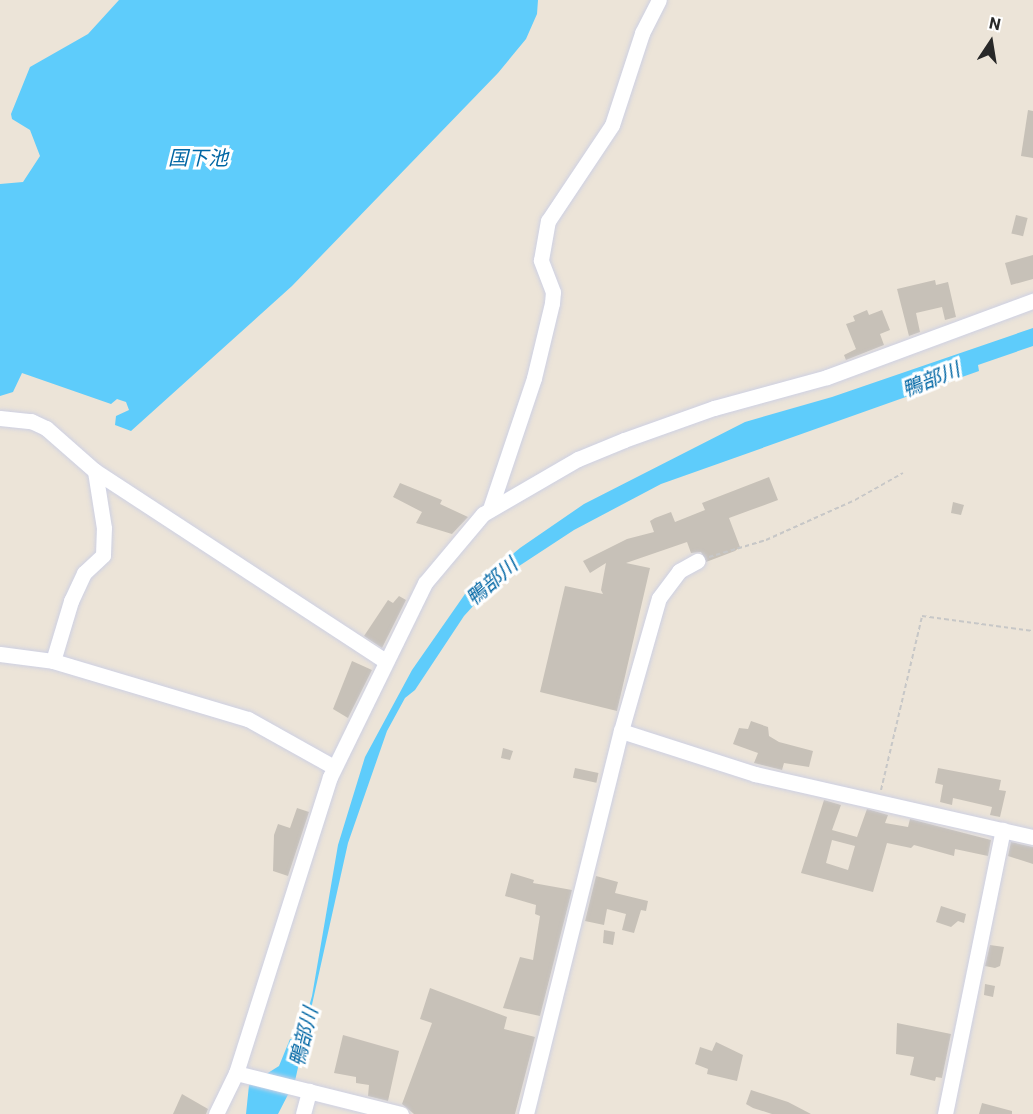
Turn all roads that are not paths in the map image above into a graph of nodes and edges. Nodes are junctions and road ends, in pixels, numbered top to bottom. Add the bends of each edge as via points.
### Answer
1 (659, 0) edge
2 (1033, 301) edge
3 (0, 418) edge
4 (95, 471) junction
5 (490, 509) junction
6 (697, 561) road end
7 (0, 654) edge
8 (385, 661) junction
9 (53, 662) junction
10 (621, 731) junction
11 (334, 767) junction
12 (1003, 830) junction
13 (1033, 837) edge
14 (241, 1074) junction
15 (305, 1090) junction
16 (216, 1114) edge
17 (303, 1114) edge
18 (401, 1114) edge
19 (526, 1114) edge
20 (945, 1114) edge

1 - 5 street via 642,33 612,125 548,221 541,260 553,292 552,303 534,378
2 - 5 street via 827,377 714,408 624,440 578,459
3 - 4 street via 31,421 46,428
4 - 8 street
4 - 9 street via 104,528 103,555 84,573 71,601
5 - 8 street via 448,551 426,583
6 - 10 street via 679,571 659,598
7 - 9 street
8 - 11 street
9 - 11 street via 248,718
10 - 12 street via 755,774
10 - 19 street
11 - 14 street via 304,852
12 - 13 street
12 - 20 street
14 - 15 street
14 - 16 street
15 - 17 street
15 - 18 street

